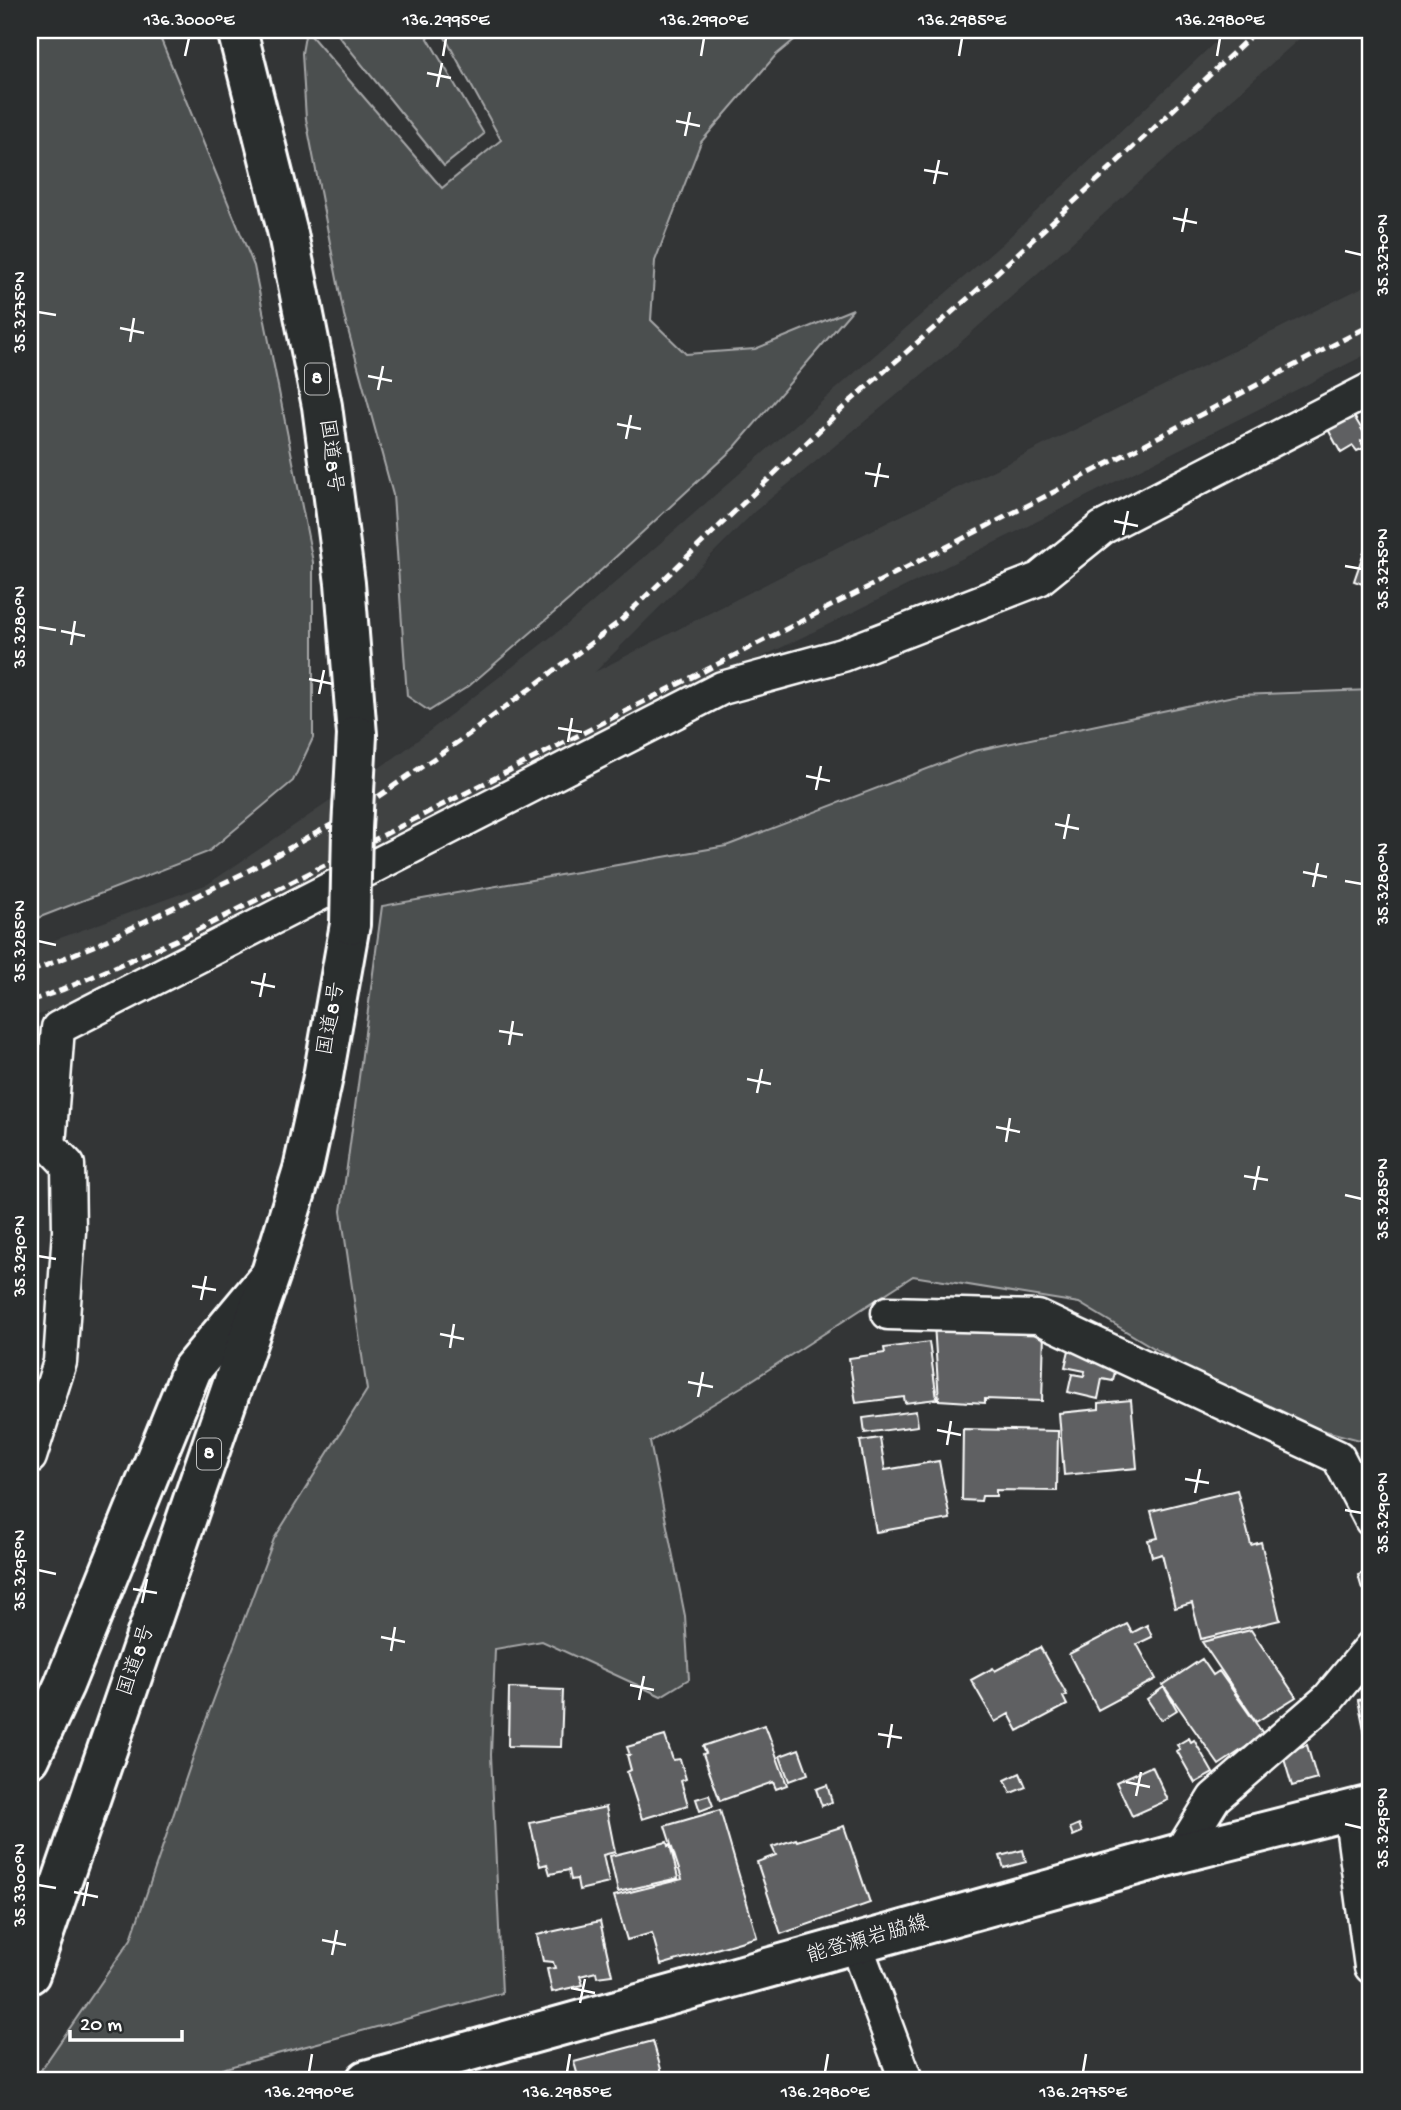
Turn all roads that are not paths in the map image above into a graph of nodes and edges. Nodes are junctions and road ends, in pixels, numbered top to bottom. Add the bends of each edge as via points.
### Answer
1 (237, 30) edge
2 (1371, 389) edge
3 (40, 1148) edge
4 (271, 1273) junction
5 (888, 1313) dead end
6 (30, 1457) edge
7 (1371, 1520) edge
8 (1371, 1647) edge
9 (30, 1758) edge
10 (1361, 1808) edge
11 (1180, 1853) junction
12 (856, 1945) junction
13 (1371, 1967) edge
14 (30, 1974) edge
15 (366, 2080) edge
16 (906, 2080) edge

1 - 4 main road, 国道8号 / 8, bridge via 288,234 322,406 345,583 358,735 350,924 303,1169
2 - 3 street via 1102,528 1039,579 843,655 722,688 58,1027
3 - 6 street via 68,1165 68,1245 60,1362
4 - 9 main road via 192,1369
4 - 14 main road, 国道8号 / 8
5 - 7 street via 1038,1317 1338,1457
8 - 11 street via 1328,1699 1214,1798
10 - 11 main road, 能登瀬岩脇線
10 - 13 street
11 - 12 main road, 能登瀬岩脇線
12 - 15 main road, 能登瀬岩脇線
12 - 16 street

